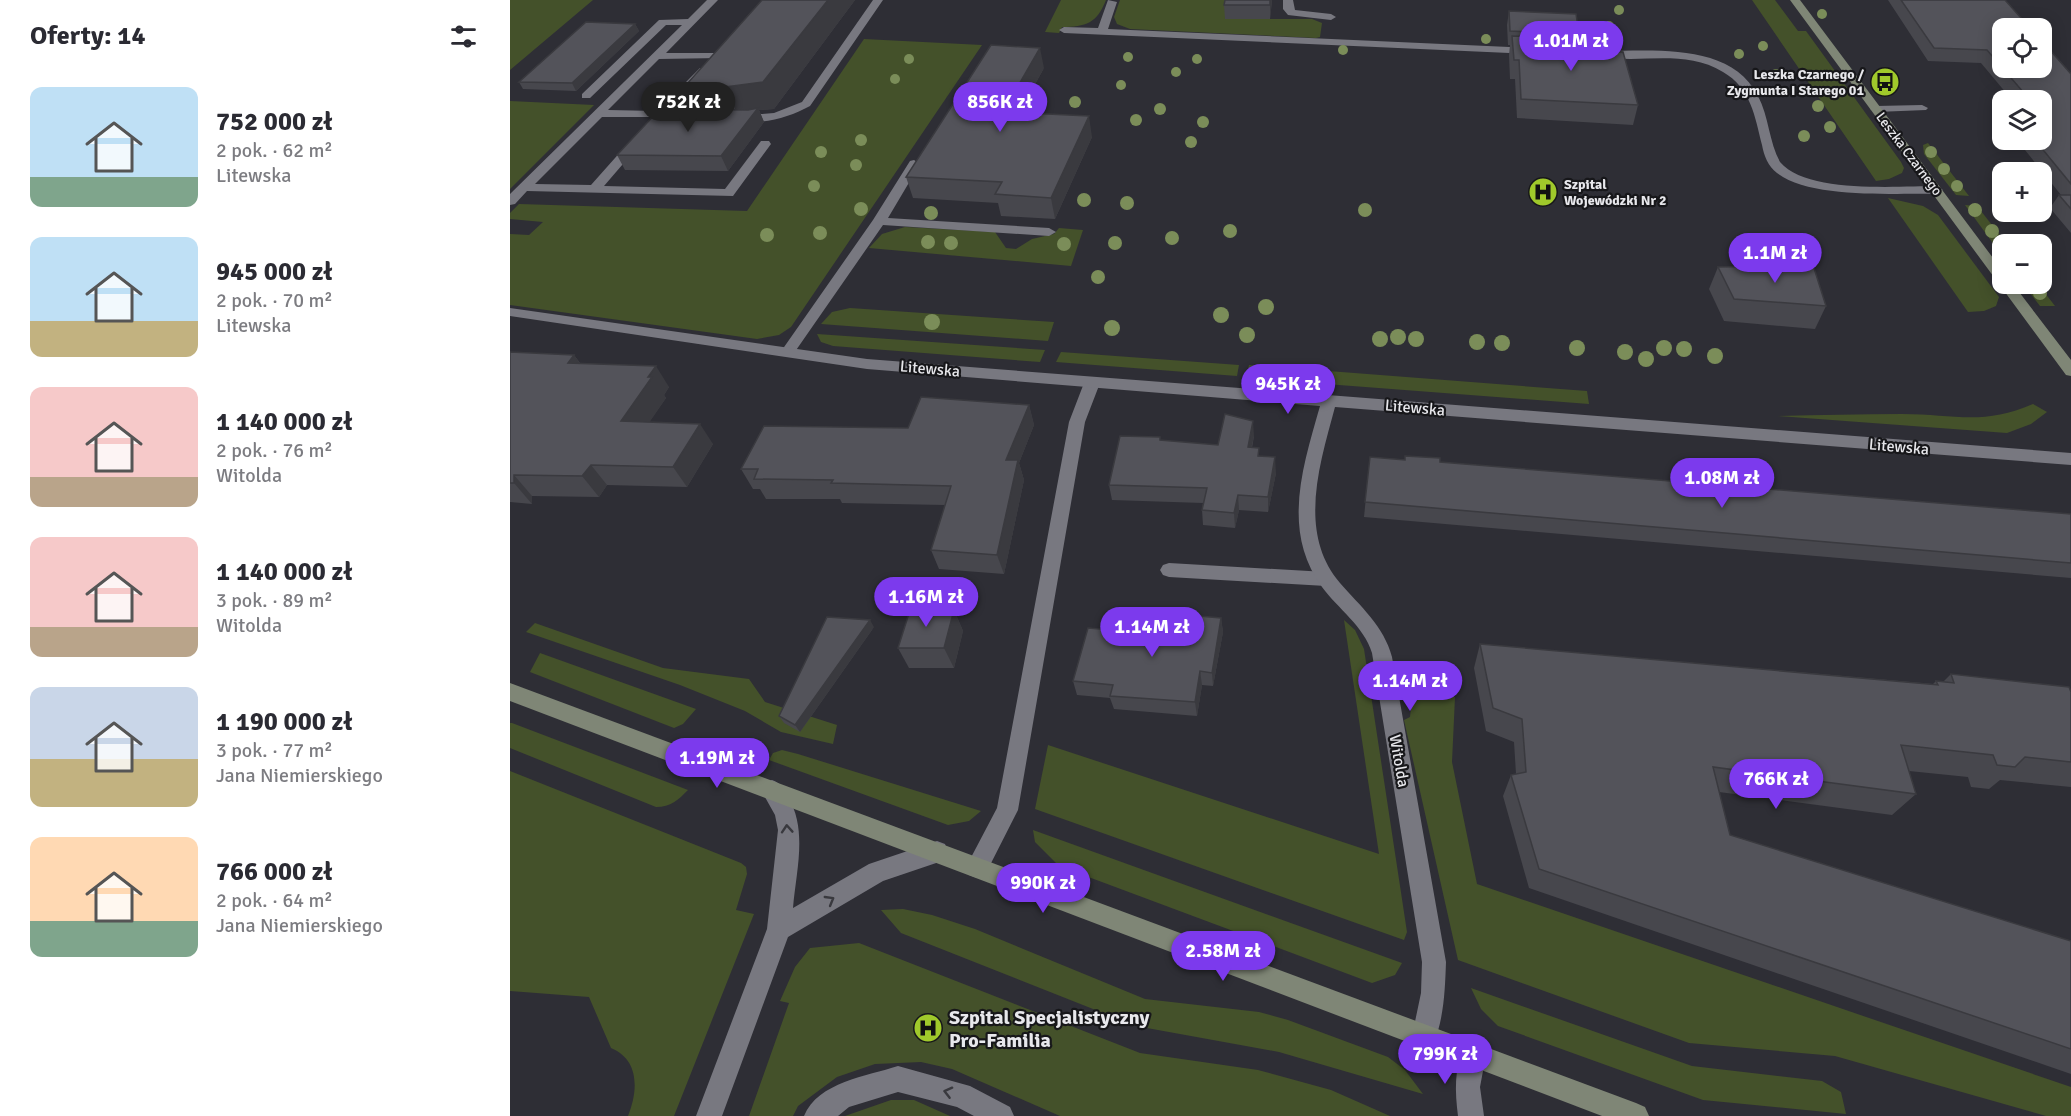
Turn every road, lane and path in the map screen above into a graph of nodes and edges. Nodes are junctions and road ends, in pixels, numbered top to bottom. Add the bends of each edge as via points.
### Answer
1 (713, 0) edge
2 (878, 0) edge
3 (1288, 0) edge
4 (1795, 0) edge
5 (1112, 2) dead end
6 (690, 22) junction
7 (1331, 25) junction
8 (1064, 30) dead end
9 (1102, 31) junction
10 (1547, 51) edge
11 (1594, 53) edge
12 (657, 56) junction
13 (586, 96) dead end
14 (1922, 108) dead end
15 (1876, 109) junction
16 (599, 114) junction
17 (728, 118) edge
18 (638, 139) edge
19 (765, 144) dead end
20 (914, 164) edge
21 (524, 187) junction
22 (594, 189) junction
23 (1937, 190) junction
24 (510, 201) edge
25 (879, 220) junction
26 (1049, 232) dead end
27 (1992, 265) edge
28 (2013, 294) edge
29 (510, 312) edge
30 (787, 353) junction
31 (2071, 371) edge
32 (1092, 383) junction
33 (1329, 401) junction
34 (2071, 459) edge
35 (1169, 570) dead end
36 (1326, 579) junction
37 (510, 692) edge
38 (771, 790) junction
39 (937, 852) junction
40 (977, 867) junction
41 (779, 929) junction
42 (1424, 1036) junction
43 (1473, 1054) junction
44 (709, 1116) edge
45 (817, 1116) edge
46 (1001, 1116) edge
47 (1471, 1116) edge
48 (1636, 1116) edge

1 - 6 street
2 - 17 street via 806,104 790,113 762,119
3 - 7 street via 1292,13
4 - 15 street, Leszka Czarnego
5 - 9 street
6 - 12 street
6 - 13 street via 663,22
7 - 9 street
7 - 10 street
8 - 9 street
11 - 23 street via 1691,58 1734,73 1746,85 1759,114 1772,162 1791,176 1836,186
12 - 16 street
12 - 16 street via 720,52 666,116
14 - 15 street
15 - 23 street, Leszka Czarnego
16 - 21 street
18 - 22 street
19 - 22 street via 729,193
20 - 25 street
21 - 22 street
21 - 24 street
23 - 27 street, Leszka Czarnego
25 - 26 street
25 - 30 street
28 - 31 street
29 - 30 street, Litewska
30 - 32 street, Litewska via 867,364
32 - 33 street, Litewska
32 - 40 street via 1077,422 1007,810
33 - 34 street, Litewska
33 - 36 street, Witolda via 1306,507 1307,537
35 - 36 street
36 - 42 street, Witolda via 1377,642 1385,673 1434,962
37 - 38 street
38 - 39 street
41 -> 38 street via 789,830 785,812
39 - 40 street
41 -> 39 street via 877,873
40 - 42 street
41 - 44 street
42 - 43 street
43 - 47 street via 1467,1088
43 - 48 street
46 -> 45 street via 961,1095 898,1079 842,1096

